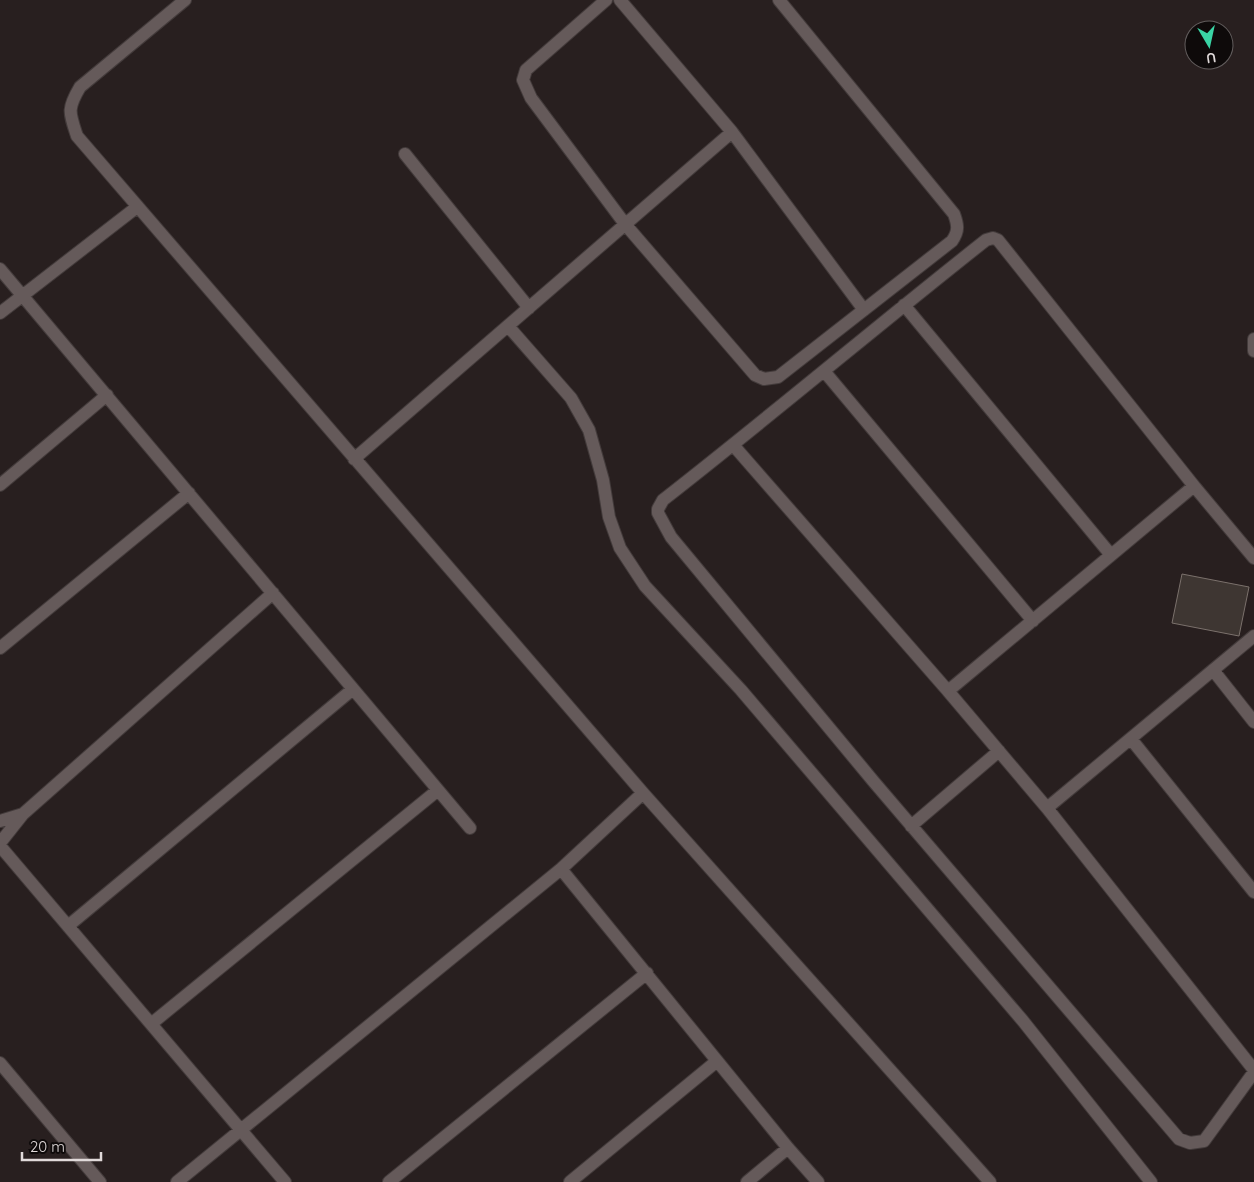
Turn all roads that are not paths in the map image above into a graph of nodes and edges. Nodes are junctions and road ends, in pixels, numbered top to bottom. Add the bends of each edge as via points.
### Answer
1 (185, 0) edge
2 (606, 0) edge
3 (620, 0) edge
4 (779, 0) edge
5 (732, 132) junction
6 (405, 154) dead end
7 (137, 207) junction
8 (625, 224) junction
9 (0, 269) edge
10 (22, 295) junction
11 (904, 305) junction
12 (529, 308) junction
13 (864, 310) junction
14 (0, 312) edge
15 (508, 326) junction
16 (1254, 338) edge
17 (1254, 351) edge
18 (824, 371) junction
19 (107, 395) junction
20 (734, 446) junction
21 (354, 459) junction
22 (0, 485) edge
23 (1194, 486) junction
24 (189, 493) junction
25 (1111, 555) junction
26 (1254, 558) edge
27 (273, 594) junction
28 (1033, 621) junction
29 (1254, 636) edge
30 (0, 648) edge
31 (1213, 670) junction
32 (353, 689) junction
33 (948, 691) junction
34 (1254, 722) edge
35 (1131, 739) junction
36 (999, 751) junction
37 (438, 790) junction
38 (643, 793) junction
39 (1047, 808) junction
40 (23, 814) junction
41 (0, 821) edge
42 (911, 826) junction
43 (470, 828) dead end
44 (0, 844) edge
45 (561, 870) junction
46 (1254, 892) edge
47 (68, 926) junction
48 (647, 973) junction
49 (151, 1024) junction
50 (717, 1062) junction
51 (0, 1063) edge
52 (1254, 1072) edge
53 (241, 1129) junction
54 (788, 1148) junction
55 (100, 1182) edge
56 (177, 1182) edge
57 (285, 1182) edge
58 (389, 1182) edge
59 (570, 1182) edge
60 (747, 1182) edge
61 (818, 1182) edge
62 (990, 1182) edge
63 (1151, 1182) edge

1 - 7 street via 80,87 70,102 70,115 77,136
2 - 8 street via 526,70 523,80 531,98
3 - 5 street
4 - 13 street via 954,214 958,223 958,232 952,242
5 - 8 street
5 - 13 street
6 - 12 street
7 - 10 street
7 - 21 street
8 - 12 street
8 - 13 street via 755,375 764,379 778,377
9 - 10 street
10 - 14 street
10 - 19 street
11 - 18 street
11 - 23 street via 986,240 998,240
11 - 25 street
12 - 15 street
15 - 21 street
15 - 63 street via 571,398 589,430 609,517 620,548 645,586 741,690 1023,1021
16 - 17 street
18 - 20 street
18 - 28 street
19 - 22 street
19 - 24 street
20 - 33 street
20 - 42 street via 664,500 658,513 672,537
21 - 38 street
23 - 25 street
23 - 26 street
24 - 27 street
24 - 30 street
25 - 28 street
27 - 32 street
27 - 40 street
28 - 33 street
29 - 31 street
31 - 34 street
31 - 35 street
32 - 37 street
32 - 47 street
33 - 36 street
35 - 39 street
35 - 46 street
36 - 39 street
36 - 42 street
37 - 43 street
37 - 49 street
38 - 45 street
38 - 62 street
39 - 52 street
40 - 41 street
40 - 44 street
42 - 52 street via 1179,1139 1190,1143 1204,1141
44 - 47 street
45 - 48 street
45 - 53 street
47 - 49 street
48 - 50 street
48 - 58 street
49 - 53 street
50 - 54 street
50 - 59 street
51 - 55 street
53 - 56 street
53 - 57 street
54 - 60 street
54 - 61 street

